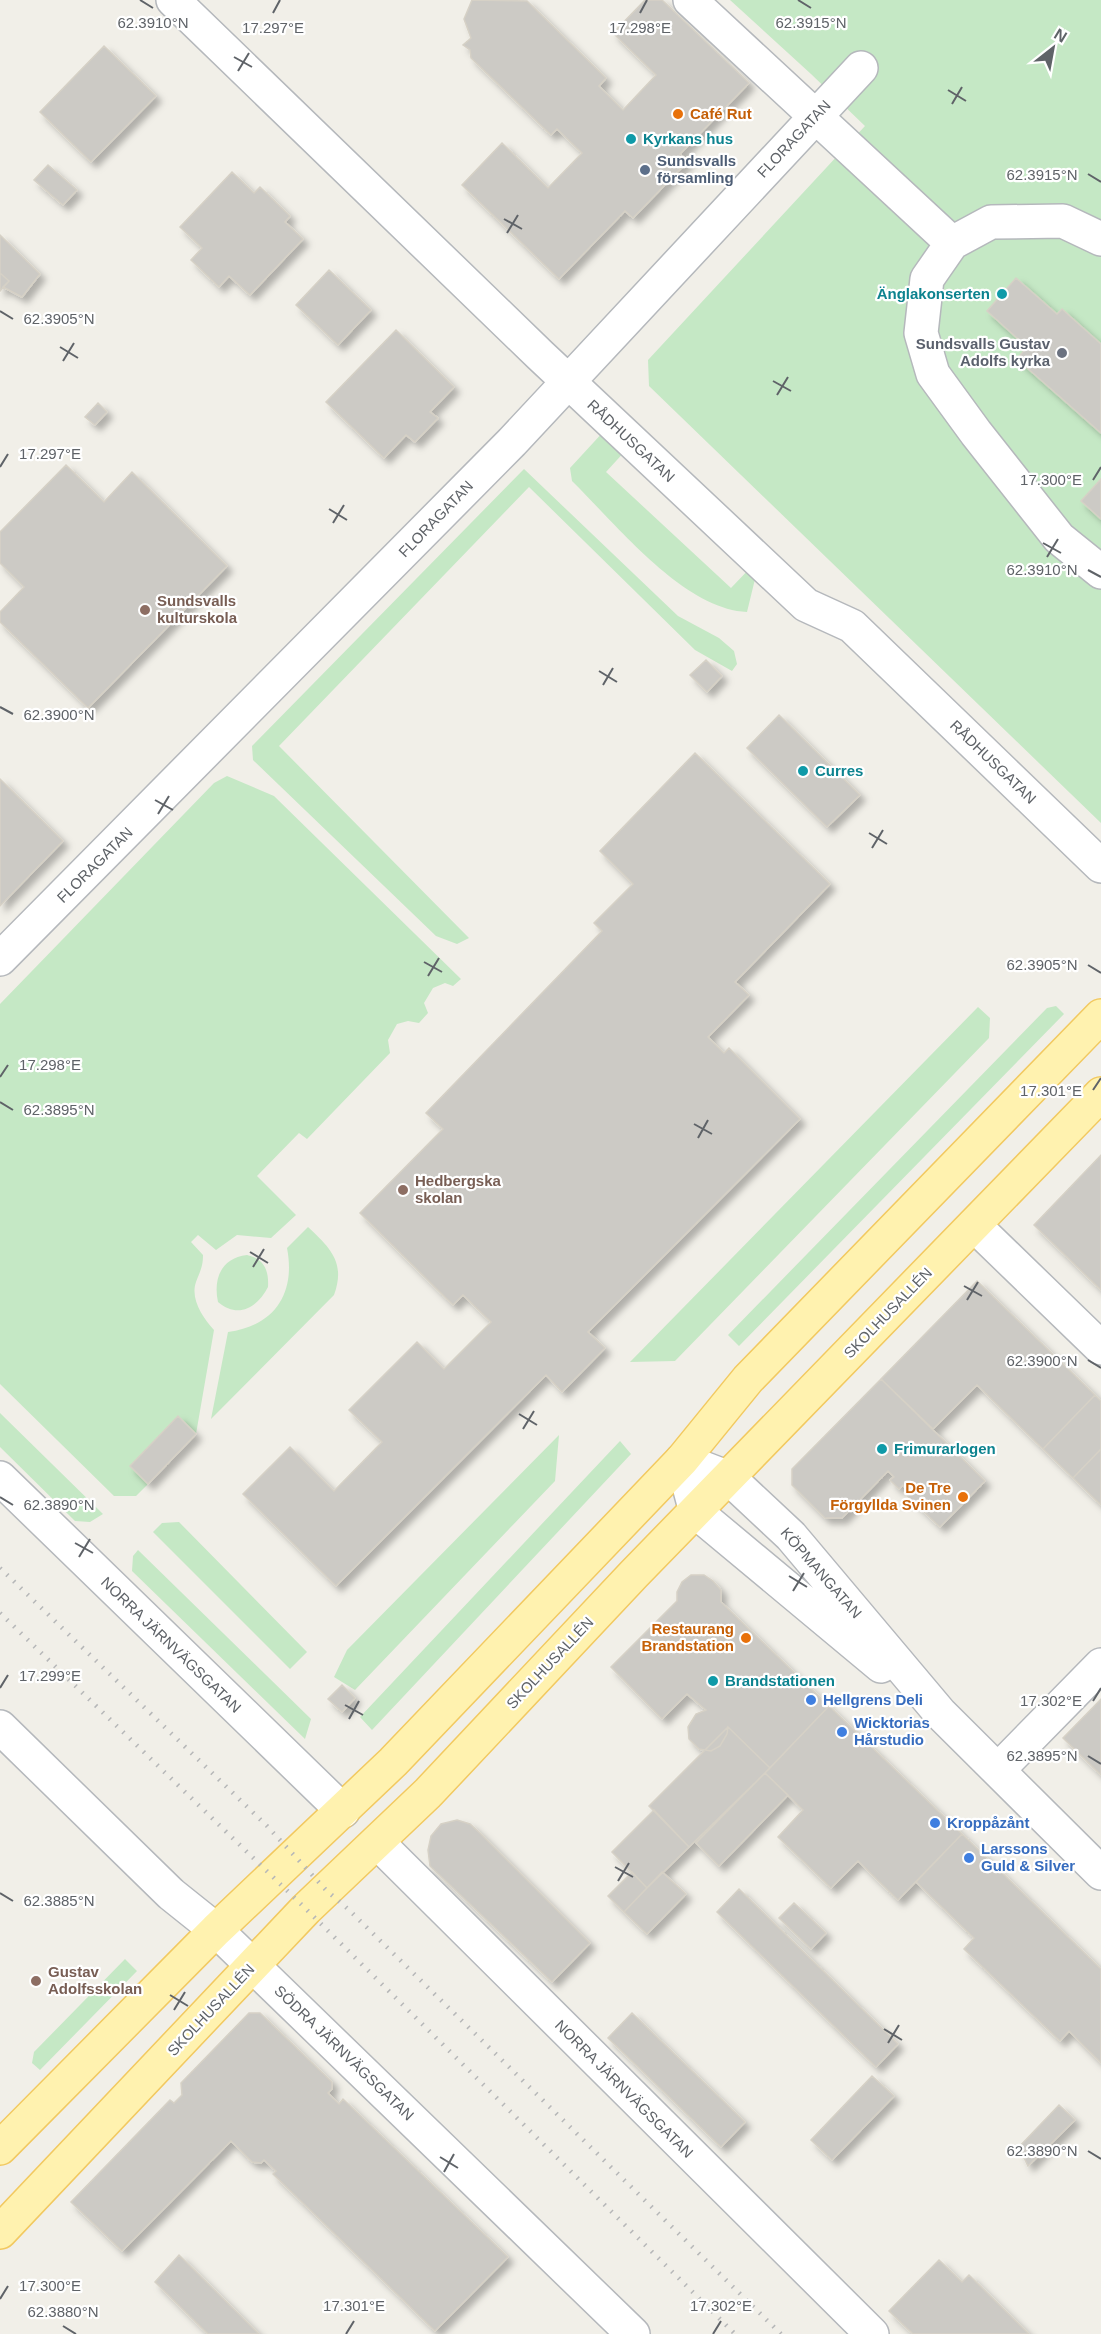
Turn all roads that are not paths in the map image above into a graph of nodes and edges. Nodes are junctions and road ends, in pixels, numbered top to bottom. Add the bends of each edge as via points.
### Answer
1 (173, 0) edge
2 (690, 0) edge
3 (861, 68) dead end
4 (815, 118) junction
5 (1101, 239) edge
6 (952, 243) junction
7 (567, 381) junction
8 (1101, 572) edge
9 (1101, 866) edge
10 (0, 959) edge
11 (1101, 1016) edge
12 (1101, 1094) edge
13 (974, 1225) junction
14 (1101, 1348) edge
15 (682, 1460) junction
16 (0, 1478) edge
17 (729, 1478) junction
18 (696, 1512) junction
19 (1101, 1665) edge
20 (940, 1713) junction
21 (0, 1727) edge
22 (998, 1770) junction
23 (344, 1810) junction
24 (377, 1842) junction
25 (1101, 1873) edge
26 (216, 1930) junction
27 (254, 1965) junction
28 (0, 2148) edge
29 (0, 2232) edge
30 (633, 2334) edge
31 (872, 2334) edge

1 - 7 street, RÅDHUSGATAN
2 - 4 street
3 - 4 street, FLORAGATAN
4 - 6 street
4 - 7 street, FLORAGATAN
5 - 6 street via 1063,221 991,222
6 - 8 street via 927,279 921,333 933,374 1059,538
7 - 9 street, RÅDHUSGATAN via 806,605 852,626
7 - 10 street, FLORAGATAN via 512,442
11 - 15 main road via 748,1379
12 - 13 main road, SKOLHUSALLÉN
13 - 14 street
13 - 17 main road, SKOLHUSALLÉN
15 - 17 street, KÖPMANGATAN
15 - 18 street
15 - 23 main road
16 - 23 street, NORRA JÄRNVÄGSGATAN
17 - 18 main road, SKOLHUSALLÉN
17 - 20 street, KÖPMANGATAN via 791,1536
18 - 20 street, KÖPMANGATAN
18 - 24 main road, SKOLHUSALLÉN
19 - 22 street
20 - 22 street, KÖPMANGATAN
21 - 26 street, SÖDRA JÄRNVÄGSGATAN via 171,1894
22 - 25 street, KÖPMANGATAN
23 - 26 main road
24 - 27 main road, SKOLHUSALLÉN
24 - 31 street, NORRA JÄRNVÄGSGATAN
26 - 27 street, SÖDRA JÄRNVÄGSGATAN
26 - 28 main road
27 - 29 main road, SKOLHUSALLÉN
27 - 30 street, SÖDRA JÄRNVÄGSGATAN

